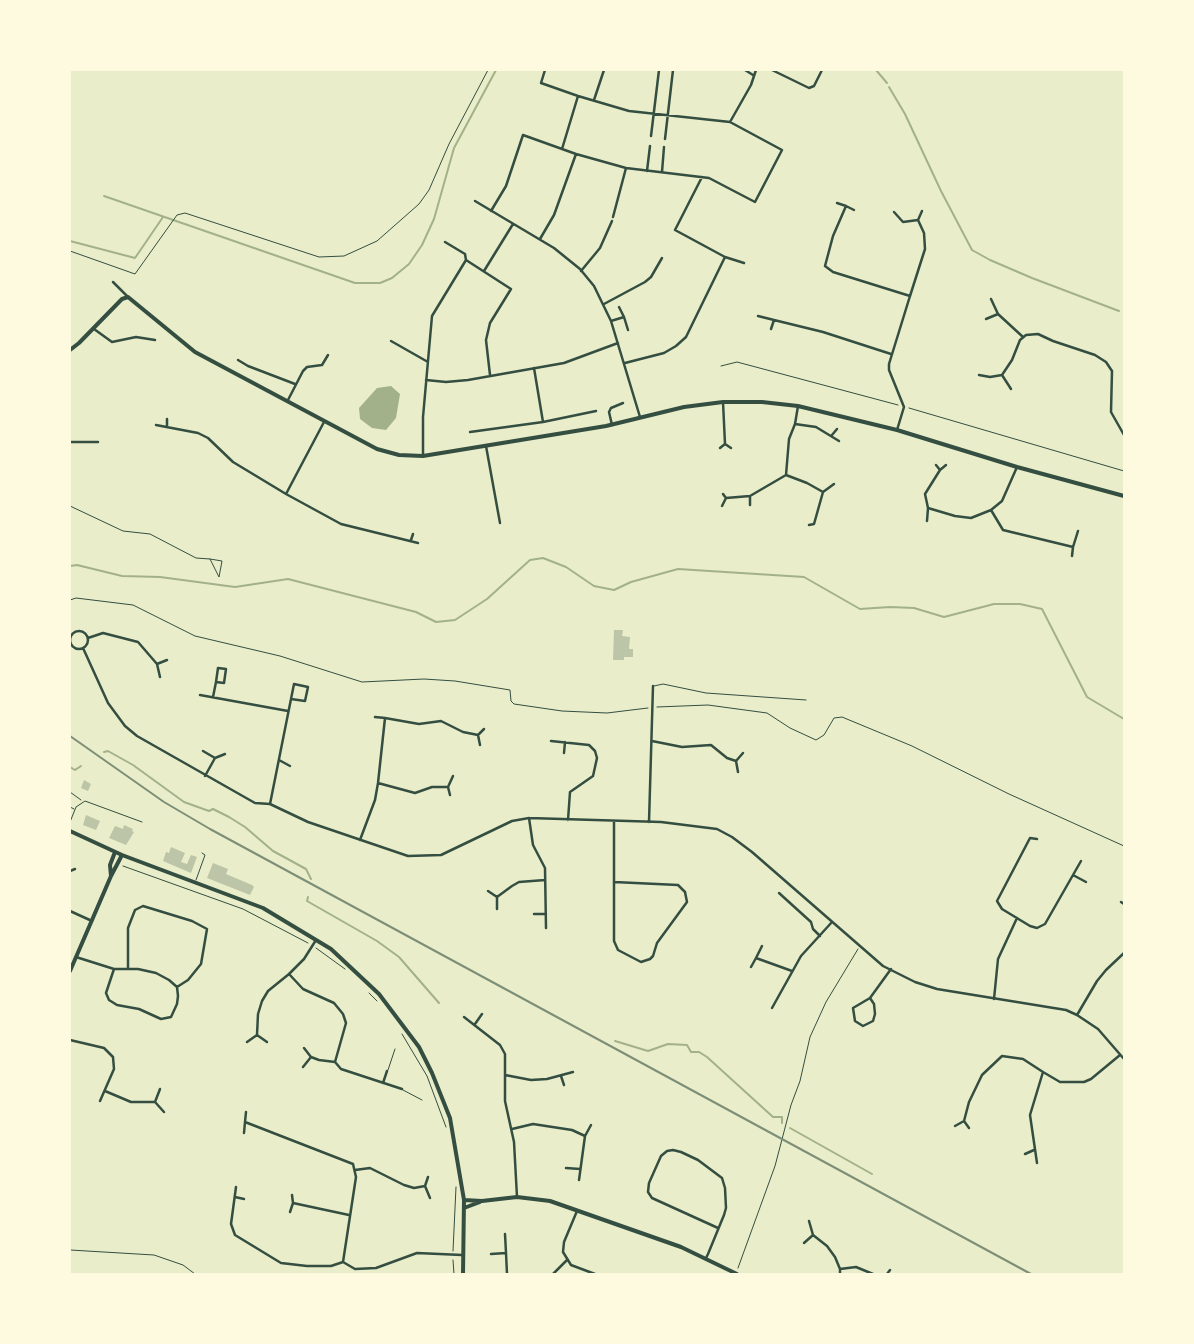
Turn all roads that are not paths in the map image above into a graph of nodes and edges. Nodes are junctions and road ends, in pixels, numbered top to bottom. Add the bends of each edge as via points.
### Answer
1 (545, 70) edge
2 (604, 70) edge
3 (659, 70) edge
4 (672, 70) edge
5 (745, 70) edge
6 (756, 70) edge
7 (772, 70) edge
8 (822, 70) edge
9 (753, 74) junction
10 (578, 96) junction
11 (594, 100) junction
12 (654, 113) junction
13 (668, 114) junction
14 (730, 122) junction
15 (651, 136) dead end
16 (665, 139) dead end
17 (650, 146) dead end
18 (664, 147) dead end
19 (562, 149) junction
20 (576, 154) junction
21 (626, 168) junction
22 (647, 171) junction
23 (662, 172) junction
24 (702, 178) junction
25 (475, 201) dead end
26 (837, 203) dead end
27 (846, 206) junction
28 (491, 210) junction
29 (854, 210) dead end
30 (922, 211) dead end
31 (894, 212) dead end
32 (918, 220) junction
33 (513, 224) junction
34 (540, 239) junction
35 (445, 242) dead end
36 (725, 257) junction
37 (662, 258) dead end
38 (466, 260) junction
39 (744, 263) dead end
40 (581, 271) junction
41 (484, 272) junction
42 (113, 282) dead end
43 (910, 296) junction
44 (128, 297) junction
45 (990, 299) dead end
46 (604, 304) junction
47 (619, 307) dead end
48 (998, 314) junction
49 (758, 316) dead end
50 (624, 317) junction
51 (986, 319) dead end
52 (774, 320) junction
53 (611, 321) junction
54 (94, 329) junction
55 (771, 329) dead end
56 (628, 330) dead end
57 (1023, 337) junction
58 (154, 340) dead end
59 (391, 341) dead end
60 (618, 343) junction
61 (70, 350) edge
62 (891, 354) junction
63 (328, 355) dead end
64 (238, 360) dead end
65 (428, 362) junction
66 (625, 364) junction
67 (534, 368) junction
68 (1002, 374) junction
69 (979, 375) dead end
70 (490, 376) junction
71 (426, 380) junction
72 (295, 384) junction
73 (1011, 389) dead end
74 (287, 402) junction
75 (623, 402) dead end
76 (723, 402) junction
77 (798, 406) junction
78 (596, 411) dead end
79 (640, 418) junction
80 (167, 419) dead end
81 (324, 422) junction
82 (543, 422) junction
83 (795, 424) junction
84 (156, 425) dead end
85 (612, 425) junction
86 (167, 427) junction
87 (837, 429) dead end
88 (897, 430) junction
89 (470, 432) dead end
90 (832, 435) junction
91 (1124, 435) edge
92 (839, 441) dead end
93 (70, 442) edge
94 (98, 442) dead end
95 (725, 444) junction
96 (486, 446) junction
97 (720, 448) dead end
98 (731, 448) dead end
99 (423, 456) junction
100 (936, 465) dead end
101 (946, 465) dead end
102 (1017, 467) junction
103 (940, 470) junction
104 (786, 475) junction
105 (834, 484) dead end
106 (823, 492) junction
107 (286, 494) junction
108 (723, 494) dead end
109 (750, 496) junction
110 (1124, 496) edge
111 (726, 498) junction
112 (750, 505) dead end
113 (722, 506) dead end
114 (928, 508) junction
115 (991, 510) junction
116 (505, 514) dead end
117 (499, 516) junction
118 (927, 520) dead end
119 (500, 523) dead end
120 (809, 525) dead end
121 (1078, 531) dead end
122 (412, 534) dead end
123 (411, 540) junction
124 (418, 543) dead end
125 (1074, 547) junction
126 (1072, 556) dead end
127 (88, 638) junction
128 (83, 648) junction
129 (167, 660) dead end
130 (157, 664) junction
131 (160, 678) dead end
132 (216, 682) junction
133 (653, 686) joint
134 (200, 695) dead end
135 (213, 697) junction
136 (291, 698) junction
137 (806, 700) dead end
138 (288, 712) junction
139 (375, 717) dead end
140 (385, 718) junction
141 (484, 729) dead end
142 (478, 735) junction
143 (652, 741) junction
144 (551, 742) dead end
145 (565, 742) junction
146 (480, 745) dead end
147 (203, 751) dead end
148 (564, 753) dead end
149 (743, 753) dead end
150 (225, 754) dead end
151 (215, 758) junction
152 (279, 760) junction
153 (736, 761) junction
154 (290, 766) dead end
155 (738, 772) dead end
156 (205, 776) junction
157 (453, 776) dead end
158 (378, 783) junction
159 (448, 786) junction
160 (70, 792) edge
161 (450, 795) dead end
162 (82, 802) junction
163 (270, 804) junction
164 (70, 807) edge
165 (75, 810) junction
166 (530, 818) junction
167 (568, 820) junction
168 (70, 822) edge
169 (142, 822) dead end
170 (614, 822) junction
171 (649, 822) junction
172 (70, 831) edge
173 (1037, 839) dead end
174 (360, 840) junction
175 (115, 852) junction
176 (202, 853) dead end
177 (122, 855) junction
178 (1081, 861) dead end
179 (75, 869) dead end
180 (70, 871) edge
181 (1074, 875) junction
182 (111, 876) junction
183 (545, 880) junction
184 (614, 882) junction
185 (1086, 882) dead end
186 (195, 883) junction
187 (488, 891) dead end
188 (779, 893) dead end
189 (497, 897) junction
190 (497, 908) dead end
191 (70, 911) edge
192 (534, 914) dead end
193 (546, 914) junction
194 (1017, 918) junction
195 (92, 921) junction
196 (832, 922) junction
197 (546, 928) dead end
198 (820, 936) junction
199 (316, 939) junction
200 (762, 946) dead end
201 (1124, 953) edge
202 (76, 957) junction
203 (756, 958) junction
204 (751, 967) dead end
205 (128, 968) junction
206 (114, 969) junction
207 (70, 970) edge
208 (891, 970) junction
209 (792, 971) junction
210 (289, 974) junction
211 (177, 987) junction
212 (870, 998) junction
213 (994, 999) junction
214 (772, 1008) dead end
215 (482, 1014) dead end
216 (1078, 1015) junction
217 (464, 1017) dead end
218 (475, 1024) junction
219 (257, 1035) junction
220 (70, 1040) edge
221 (247, 1042) dead end
222 (267, 1042) dead end
223 (304, 1048) dead end
224 (395, 1049) dead end
225 (1120, 1055) junction
226 (311, 1056) junction
227 (1124, 1059) edge
228 (335, 1062) junction
229 (303, 1067) dead end
230 (387, 1071) joint
231 (573, 1072) dead end
232 (1043, 1072) junction
233 (505, 1074) junction
234 (561, 1076) junction
235 (383, 1083) junction
236 (564, 1085) dead end
237 (160, 1089) dead end
238 (402, 1089) joint
239 (105, 1091) junction
240 (422, 1100) dead end
241 (100, 1101) dead end
242 (155, 1102) junction
243 (164, 1112) dead end
244 (246, 1112) dead end
245 (245, 1122) junction
246 (964, 1122) junction
247 (591, 1125) dead end
248 (955, 1126) dead end
249 (969, 1128) dead end
250 (512, 1129) junction
251 (244, 1133) dead end
252 (585, 1136) junction
253 (1034, 1150) junction
254 (1025, 1154) dead end
255 (1037, 1163) dead end
256 (566, 1168) dead end
257 (580, 1169) junction
258 (356, 1170) junction
259 (428, 1178) dead end
260 (579, 1180) dead end
261 (425, 1186) junction
262 (236, 1187) dead end
263 (292, 1195) dead end
264 (235, 1197) junction
265 (517, 1197) junction
266 (430, 1198) dead end
267 (244, 1199) dead end
268 (464, 1200) junction
269 (482, 1201) junction
270 (293, 1203) junction
271 (464, 1208) junction
272 (578, 1210) junction
273 (290, 1212) dead end
274 (349, 1215) junction
275 (809, 1222) dead end
276 (718, 1228) junction
277 (506, 1234) dead end
278 (813, 1235) junction
279 (804, 1243) dead end
280 (506, 1253) junction
281 (491, 1254) dead end
282 (462, 1255) junction
283 (706, 1258) junction
284 (567, 1260) junction
285 (343, 1262) junction
286 (840, 1268) junction
287 (890, 1270) dead end
288 (463, 1274) edge
289 (507, 1274) edge
290 (553, 1274) edge
291 (595, 1274) edge
292 (736, 1274) edge
293 (840, 1274) edge
294 (873, 1274) edge
295 (887, 1274) edge

1 - 10 street via 541,83
2 - 11 street
3 - 12 street
4 - 13 street
5 - 9 street
6 - 9 street
7 - 8 street via 810,88
9 - 14 street via 751,85
10 - 11 street
10 - 19 street
11 - 12 street
12 - 13 street
12 - 15 street
13 - 14 street
13 - 16 street
14 - 24 street via 782,150 755,202
17 - 22 street
18 - 23 street
19 - 20 street
19 - 28 street via 523,135 506,186
20 - 21 street
20 - 34 street via 554,215
21 - 22 street
21 - 40 street via 613,219 600,248
22 - 23 street
23 - 24 street
24 - 36 street via 675,230
25 - 28 street
26 - 27 street
27 - 29 street
27 - 43 street via 830,244 826,269
28 - 33 street
30 - 32 street
31 - 32 street via 903,222
32 - 43 street via 924,233 925,249
33 - 34 street
33 - 41 street
34 - 40 street via 561,252
35 - 38 street via 465,254
36 - 39 street
36 - 66 street via 686,337 664,353
37 - 46 street via 645,282
38 - 41 street
38 - 65 street via 432,316
40 - 46 street
41 - 70 street via 511,288 490,323 486,340
42 - 44 street
43 - 62 street
44 - 54 street via 122,299
44 - 74 street via 195,352
45 - 48 street
46 - 53 street
47 - 50 street
48 - 51 street
48 - 57 street
49 - 52 street
50 - 53 street
50 - 56 street
52 - 55 street
52 - 62 street
53 - 60 street
54 - 58 street via 112,342 136,337
54 - 61 street
57 - 68 street
57 - 91 street via 1038,334 1095,354 1106,362 1113,376 1112,416
59 - 65 street
60 - 66 street
60 - 67 street via 564,364
62 - 88 street via 889,370 904,407
63 - 72 street via 322,366 307,367
64 - 72 street
65 - 71 street
66 - 79 street
67 - 70 street
67 - 82 street
68 - 69 street
68 - 73 street
70 - 71 street via 446,382
71 - 99 street
72 - 74 street
74 - 81 street
75 - 85 street via 609,412
76 - 77 street
76 - 79 street
76 - 95 street
77 - 83 street
77 - 88 street
78 - 82 street
79 - 85 street
80 - 86 street
81 - 99 street via 377,449 399,455
81 - 107 street
82 - 89 street
83 - 90 street via 816,427
83 - 104 street via 789,440
84 - 86 street
85 - 96 street
86 - 107 street via 208,438 233,462
87 - 90 street
88 - 102 street
90 - 92 street
93 - 94 street
95 - 97 street
95 - 98 street
96 - 99 street
96 - 117 street
100 - 103 street
101 - 103 street
102 - 110 street
102 - 115 street via 1002,501
103 - 114 street via 925,494
104 - 106 street
104 - 109 street
105 - 106 street
106 - 120 street via 816,525
107 - 123 street via 341,524
108 - 111 street
109 - 111 street
109 - 112 street
111 - 113 street
114 - 115 street via 971,518
114 - 118 street
115 - 125 street via 1003,530
116 - 117 street
117 - 119 street
121 - 125 street
122 - 123 street
123 - 124 street
125 - 126 street
127 - 128 street
127 - 128 street via 82,632 75,632 72,636 72,645
127 - 130 street via 103,633 130,639 145,648
128 - 156 street via 108,703 125,726
129 - 130 street
130 - 131 street
132 - 132 street via 218,668 226,669 224,683
132 - 135 street
133 - 137 lane via 663,684 706,693
133 - 143 street
134 - 135 street
135 - 138 street
136 - 136 street via 294,684 308,687 305,701
136 - 138 street
138 - 152 street
139 - 140 street
140 - 142 street via 418,724 441,721 463,732
140 - 158 street
141 - 142 street
142 - 146 street
143 - 153 street via 689,748 711,745
143 - 171 street
144 - 145 street
145 - 148 street
145 - 167 street via 590,745 597,758 591,779 570,792
147 - 151 street
149 - 153 street
150 - 151 street
151 - 156 street
152 - 154 street
152 - 163 street
153 - 155 street
156 - 163 street via 255,803
157 - 159 street
158 - 159 street via 415,793
158 - 174 street
159 - 161 street
160 - 162 lane
162 - 165 lane
162 - 169 lane
163 - 174 street via 308,822
164 - 165 lane
165 - 168 lane
166 - 167 street
166 - 174 street via 512,821 453,851 427,857 408,856
166 - 183 street via 533,845 542,858
167 - 170 street
170 - 171 street
170 - 184 street
171 - 196 street via 708,827 732,837
172 - 175 street
173 - 194 street via 1030,838 997,901 1002,909
175 - 177 street
175 - 182 street via 110,864
176 - 186 lane via 205,855
177 - 182 street
177 - 186 street
178 - 181 street
179 - 180 street
181 - 185 street
181 - 194 street via 1045,924 1037,928
182 - 195 street
183 - 189 street via 519,882
183 - 193 street
184 - 184 street via 678,885 685,892 687,902 657,943 650,959 641,962 618,950 614,941
186 - 199 street via 263,908
187 - 189 street
188 - 198 street via 811,922
189 - 190 street
191 - 195 street
192 - 193 street
193 - 197 street
194 - 213 street via 998,958
195 - 202 street
196 - 198 street
196 - 208 street
198 - 209 street
199 - 210 street via 304,959
199 - 268 street via 378,994 419,1047 450,1118
200 - 203 street
201 - 216 street via 1097,981
202 - 206 street
202 - 207 street
203 - 204 street
203 - 209 street
205 - 206 street
205 - 211 street via 156,973
205 - 211 street via 128,928 135,910 143,906 192,921 208,929 201,964 188,980
206 - 211 street via 106,993 109,1000 161,1019 171,1016 175,1010
208 - 212 street
208 - 213 street via 937,989
209 - 214 street
210 - 219 street via 268,991 262,1001
210 - 228 street via 303,989 334,1003 343,1014 346,1023
212 - 212 street via 875,1014 872,1021 863,1026 855,1021 853,1008
213 - 216 street via 1054,1007
215 - 218 street
216 - 225 street via 1098,1030
217 - 218 street
218 - 233 street via 500,1045 505,1054
219 - 221 street
219 - 222 street
220 - 239 street via 104,1048 110,1053 115,1062
223 - 226 street
224 - 230 lane
225 - 227 street
225 - 232 street via 1084,1082 1060,1082
226 - 228 street via 327,1063
226 - 229 street
228 - 235 street via 341,1069
230 - 235 street
231 - 234 street
232 - 246 street via 1023,1059 1002,1056 982,1075
232 - 253 street via 1030,1115
233 - 234 street via 531,1080
233 - 250 street via 505,1101
234 - 236 street
235 - 238 street
237 - 242 street
238 - 240 lane
239 - 241 street
239 - 242 street via 131,1102
242 - 243 street
244 - 245 street
245 - 251 street
245 - 258 street via 348,1161
246 - 248 street
246 - 249 street
247 - 252 street
250 - 252 street via 533,1124 572,1130
250 - 265 street
252 - 257 street
253 - 254 street
253 - 255 street
256 - 257 street
257 - 260 street
258 - 261 street via 370,1168 404,1185 414,1188
258 - 274 street
259 - 261 street
261 - 266 street
262 - 264 street
263 - 270 street
264 - 267 street
264 - 285 street via 232,1230 271,1259 307,1266 331,1266
265 - 269 street
265 - 272 street via 550,1201
268 - 269 street
268 - 271 street
269 - 271 street
270 - 273 street
270 - 274 street
271 - 282 street
272 - 283 street
272 - 284 street via 563,1247
274 - 285 street
275 - 278 street
276 - 276 street via 726,1208 722,1178 690,1156 667,1151 661,1156 648,1192 652,1198
276 - 283 street
277 - 280 street
278 - 279 street
278 - 286 street via 827,1246
280 - 281 street
280 - 289 street
282 - 285 street via 417,1253 362,1271
282 - 288 street
283 - 292 street
284 - 290 street
284 - 291 street via 571,1265
286 - 293 street
286 - 294 street via 856,1267
287 - 295 street

